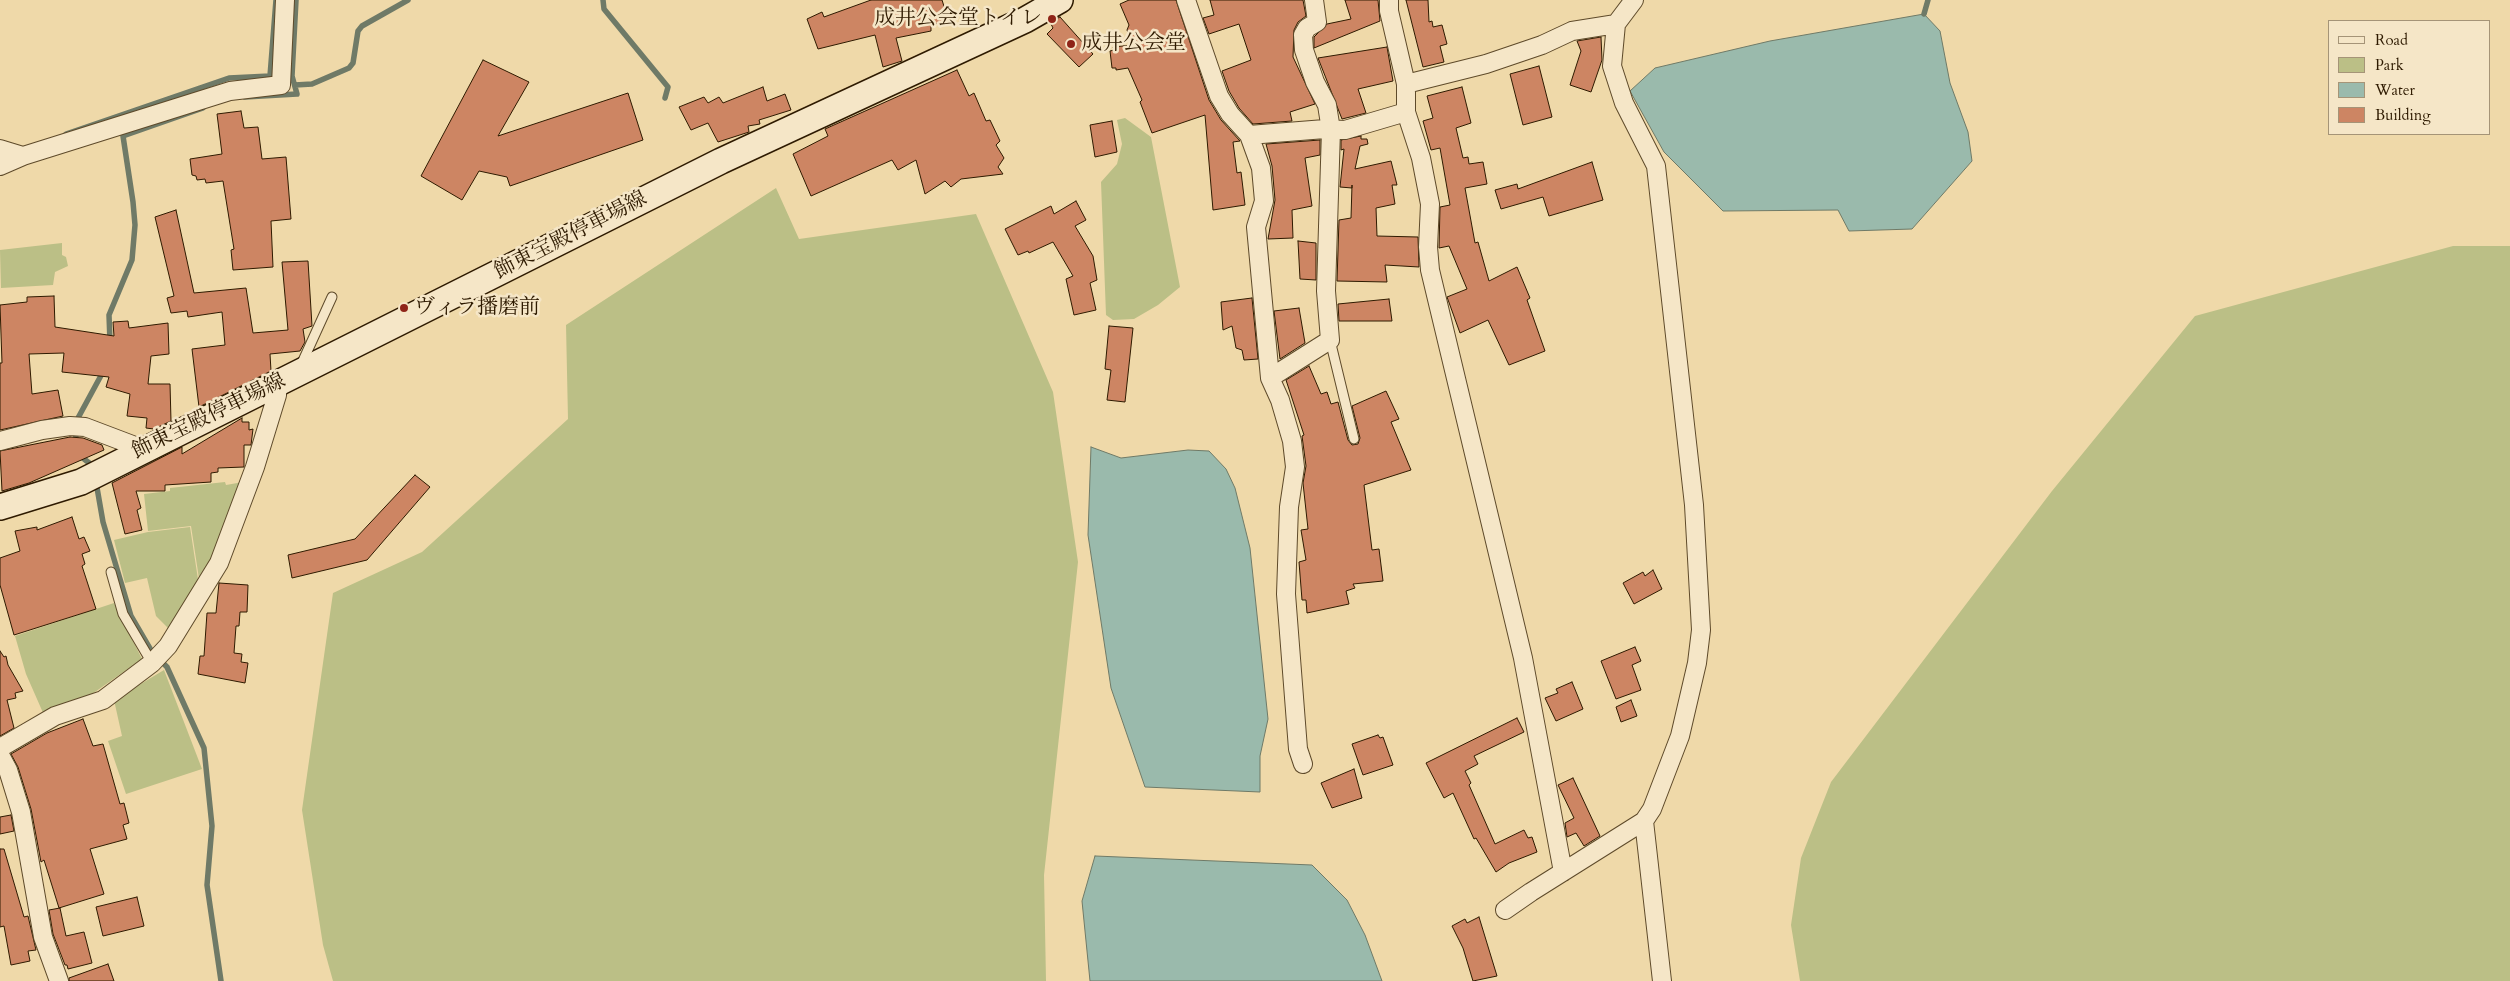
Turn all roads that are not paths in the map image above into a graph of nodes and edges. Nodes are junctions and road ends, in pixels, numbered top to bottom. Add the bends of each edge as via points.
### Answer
1 (285, 0) edge
2 (1060, 0) edge
3 (1186, 0) edge
4 (1314, 0) edge
5 (1388, 0) edge
6 (1634, 0) edge
7 (1616, 24) junction
8 (1406, 84) junction
9 (1406, 112) junction
10 (1331, 130) junction
11 (1248, 135) junction
12 (2, 164) edge
13 (332, 297) dead end
14 (1330, 340) junction
15 (288, 378) junction
16 (1270, 378) junction
17 (1354, 440) dead end
18 (0, 441) edge
19 (143, 449) junction
20 (0, 507) edge
21 (111, 572) dead end
22 (152, 664) junction
23 (0, 748) edge
24 (0, 755) edge
25 (1303, 764) dead end
26 (1644, 821) junction
27 (1563, 872) junction
28 (1505, 910) dead end
29 (59, 981) edge
30 (1662, 981) edge

1 - 12 street via 281,85 230,91
2 - 15 main road, 飾東宝殿停車場線 via 1025,20 721,160
3 - 11 street via 1219,96
4 - 10 street via 1317,22 1303,35 1304,50 1327,105
5 - 8 street
6 - 7 street
7 - 8 street via 1572,31 1486,64
7 - 26 street via 1612,66 1624,103 1656,166 1694,505 1700,630 1697,663 1680,736 1652,809
8 - 9 street
9 - 10 street via 1372,124
9 - 27 street via 1421,158 1430,204 1430,270 1523,658
10 - 11 street
10 - 14 street via 1326,291
11 - 16 street via 1261,168 1264,201 1256,227
13 - 15 lane
14 - 16 street
14 - 17 lane
15 - 19 main road, 飾東宝殿停車場線
15 - 22 street via 277,395 255,467 219,563 168,646
16 - 25 street via 1292,440 1294,467 1286,594 1298,749
18 - 19 street via 70,426 84,427
19 - 20 main road, 飾東宝殿停車場線 via 81,482
21 - 22 lane via 126,620
22 - 23 street via 103,700 55,716
24 - 29 street via 21,812 43,937
26 - 27 street
26 - 30 street
27 - 28 street

